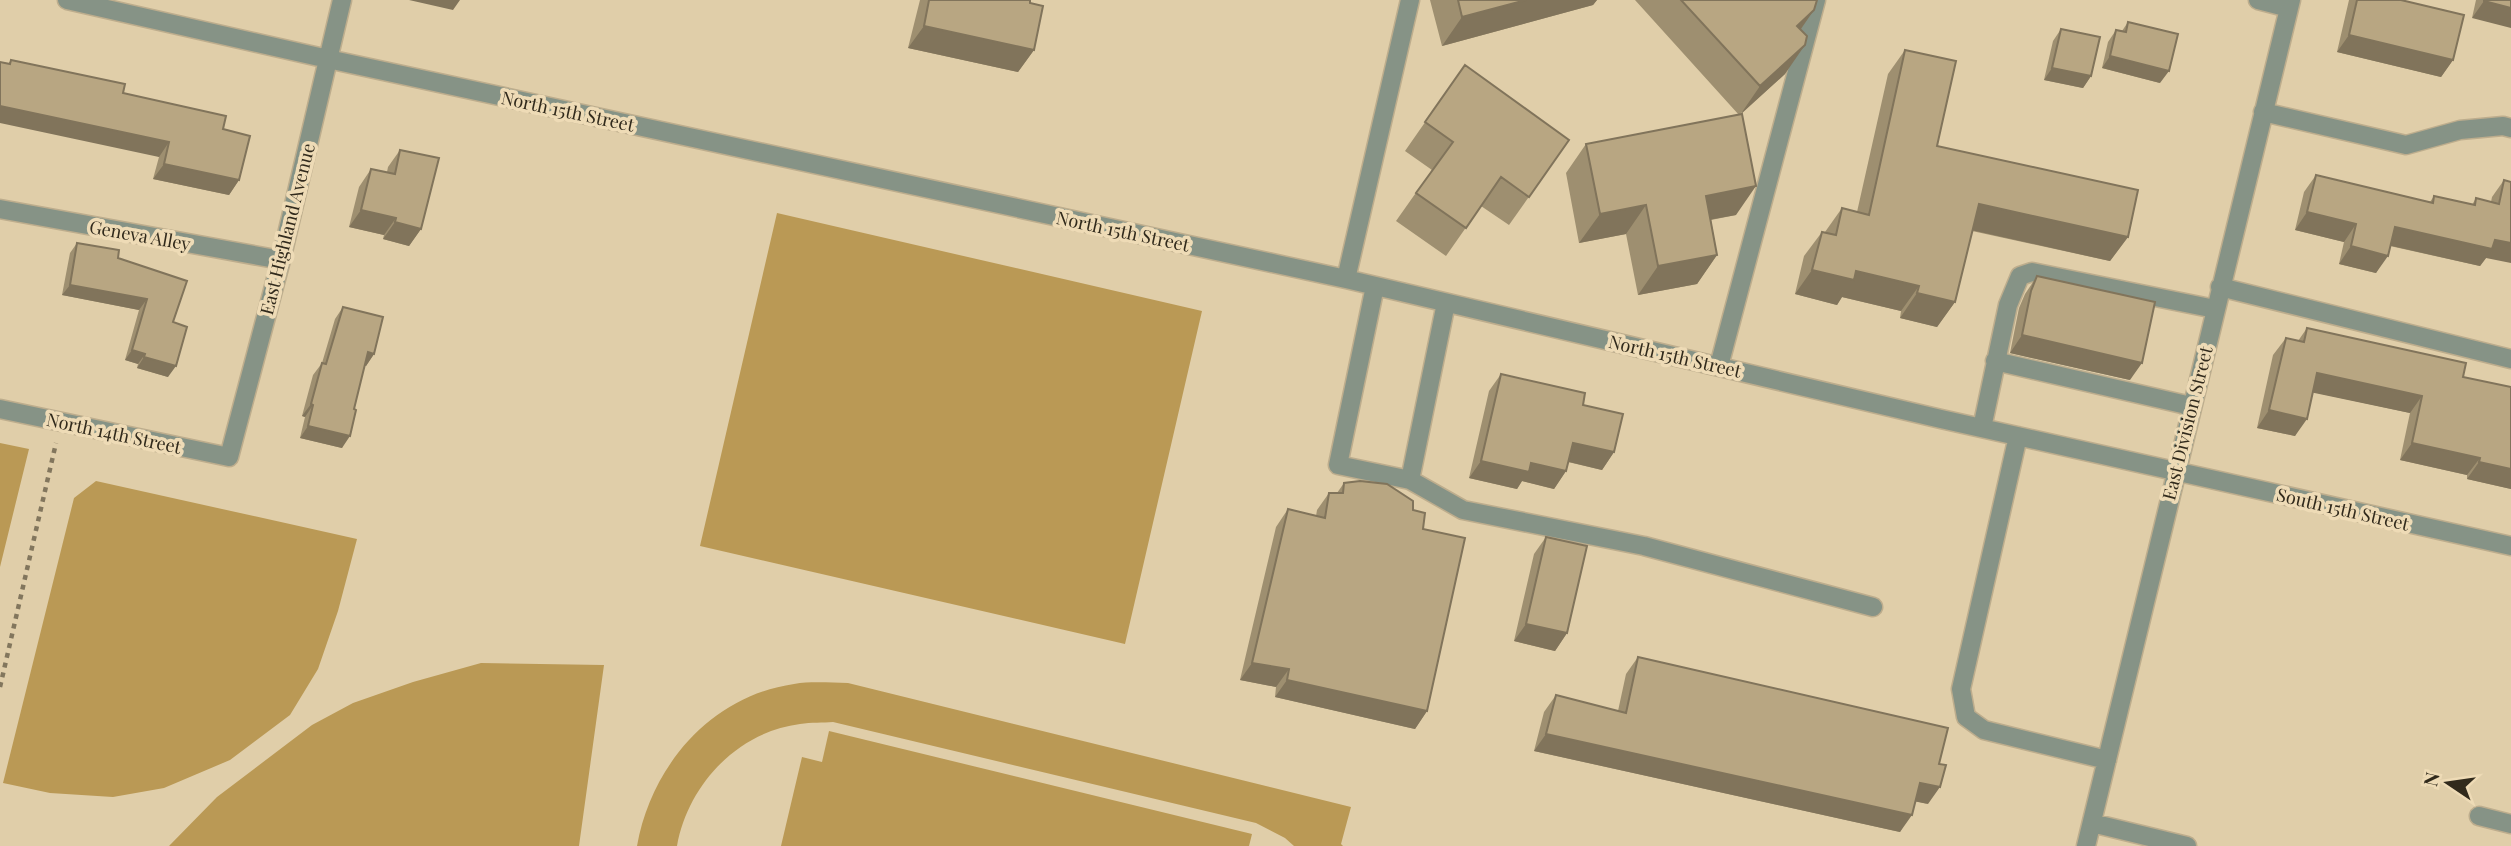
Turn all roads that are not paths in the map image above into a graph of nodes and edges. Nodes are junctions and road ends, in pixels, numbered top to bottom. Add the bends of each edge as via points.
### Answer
1 (67, 0) edge
2 (342, 0) edge
3 (1410, 0) edge
4 (1815, 0) edge
5 (2259, 0) edge
6 (2290, 4) edge
7 (328, 59) junction
8 (2263, 112) junction
9 (2511, 128) edge
10 (0, 209) edge
11 (281, 260) junction
12 (1346, 279) junction
13 (1375, 286) junction
14 (2220, 287) junction
15 (1446, 303) junction
16 (2215, 309) junction
17 (2511, 359) edge
18 (1995, 361) junction
19 (1719, 366) junction
20 (2192, 406) junction
21 (0, 409) edge
22 (1982, 428) junction
23 (2018, 436) junction
24 (229, 457) joint
25 (2175, 471) junction
26 (1410, 480) junction
27 (2511, 546) edge
28 (1873, 607) dead end
29 (2107, 760) junction
30 (2479, 816) dead end
31 (2092, 823) junction
32 (2511, 824) edge
33 (2086, 846) edge
34 (2188, 846) edge

1 - 7 street, North 15th Street
2 - 7 street, East Highland Avenue
3 - 12 street
4 - 19 street
5 - 6 street
6 - 8 street, East Division Street
7 - 11 street, East Highland Avenue
7 - 12 street, North 15th Street
8 - 9 street via 2406,145 2460,130
8 - 14 street, East Division Street
10 - 11 street, Geneva Alley
11 - 24 street, East Highland Avenue
12 - 13 street, North 15th Street
13 - 15 street, North 15th Street
13 - 26 street via 1338,465
14 - 16 street, East Division Street
14 - 17 street
15 - 19 street, North 15th Street
15 - 26 street
16 - 18 street via 2032,272 2020,276
16 - 20 street, East Division Street
18 - 20 street
18 - 22 street
19 - 22 street, North 15th Street
20 - 25 street, East Division Street
21 - 24 street, North 14th Street
22 - 23 street, North 15th Street
23 - 25 street, North 15th Street
23 - 29 street via 1961,689 1966,717 1984,730
25 - 27 street, South 15th Street
25 - 29 street, East Division Street
26 - 28 street via 1463,510 1644,547
29 - 31 street, East Division Street
30 - 32 street
31 - 33 street, East Division Street
31 - 34 street

